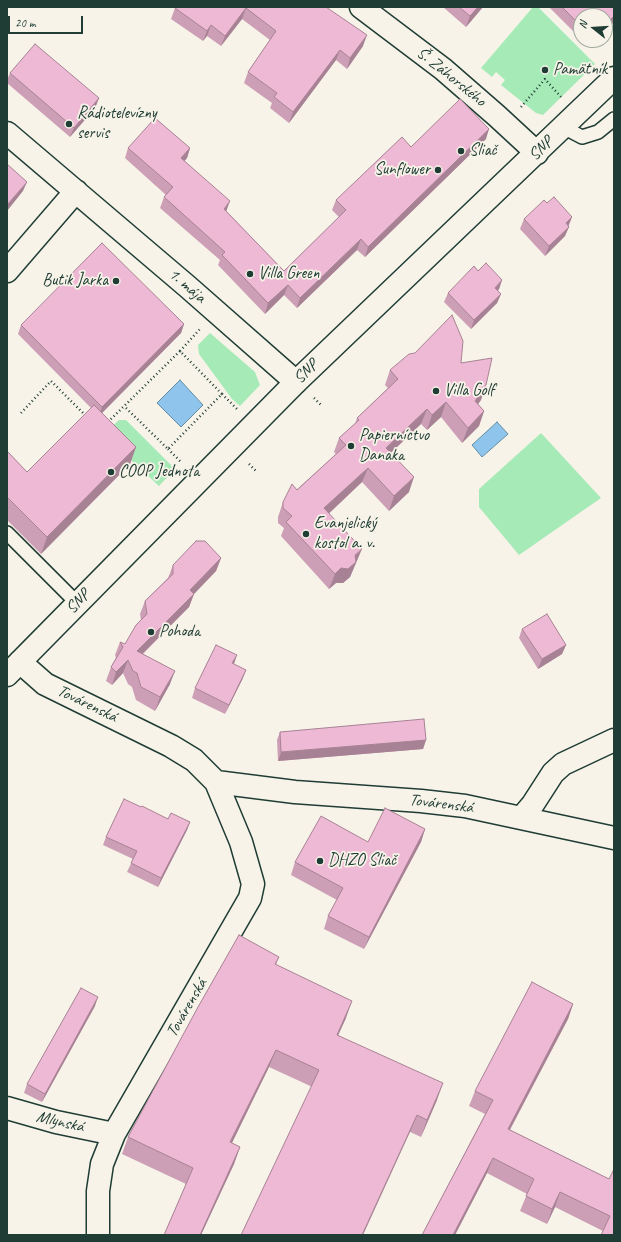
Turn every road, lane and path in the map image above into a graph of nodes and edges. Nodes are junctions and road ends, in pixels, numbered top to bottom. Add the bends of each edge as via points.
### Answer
1 (361, 7) edge
2 (614, 78) edge
3 (564, 100) dead end
4 (521, 107) dead end
5 (614, 120) edge
6 (563, 127) junction
7 (7, 133) edge
8 (536, 153) junction
9 (76, 191) junction
10 (7, 271) edge
11 (201, 328) dead end
12 (180, 351) junction
13 (296, 382) junction
14 (222, 394) junction
15 (125, 407) junction
16 (241, 412) dead end
17 (21, 413) dead end
18 (92, 420) edge
19 (106, 423) edge
20 (168, 449) junction
21 (186, 467) dead end
22 (7, 533) edge
23 (77, 603) junction
24 (13, 668) edge
25 (614, 740) edge
26 (216, 782) junction
27 (522, 817) junction
28 (614, 838) edge
29 (7, 1108) edge
30 (114, 1134) junction
31 (98, 1235) edge

1 - 8 street, Š. Záhorského via 443,69
2 - 6 street, SNP
3 - 4 path via 545,79
5 - 6 lane via 598,132 582,137
6 - 8 street, SNP
7 - 9 street, 1. mája
8 - 13 street, SNP
9 - 10 street
9 - 13 street, 1. mája
11 - 12 path
12 - 14 path
12 - 15 path
13 - 23 street, SNP
14 - 16 path
14 - 20 path
15 - 19 path
15 - 20 path
17 - 18 path via 51,381
20 - 21 path
22 - 23 lane
23 - 24 street, SNP
24 - 26 street, Továrenská via 170,746 194,760
25 - 27 street via 563,764 553,773
26 - 27 street, Továrenská via 295,792 465,806
26 - 30 street, Továrenská via 241,842 253,884 250,898
27 - 28 street, Továrenská
29 - 30 street, Mlynská via 56,1122
30 - 31 street, Továrenská via 102,1164 98,1191

